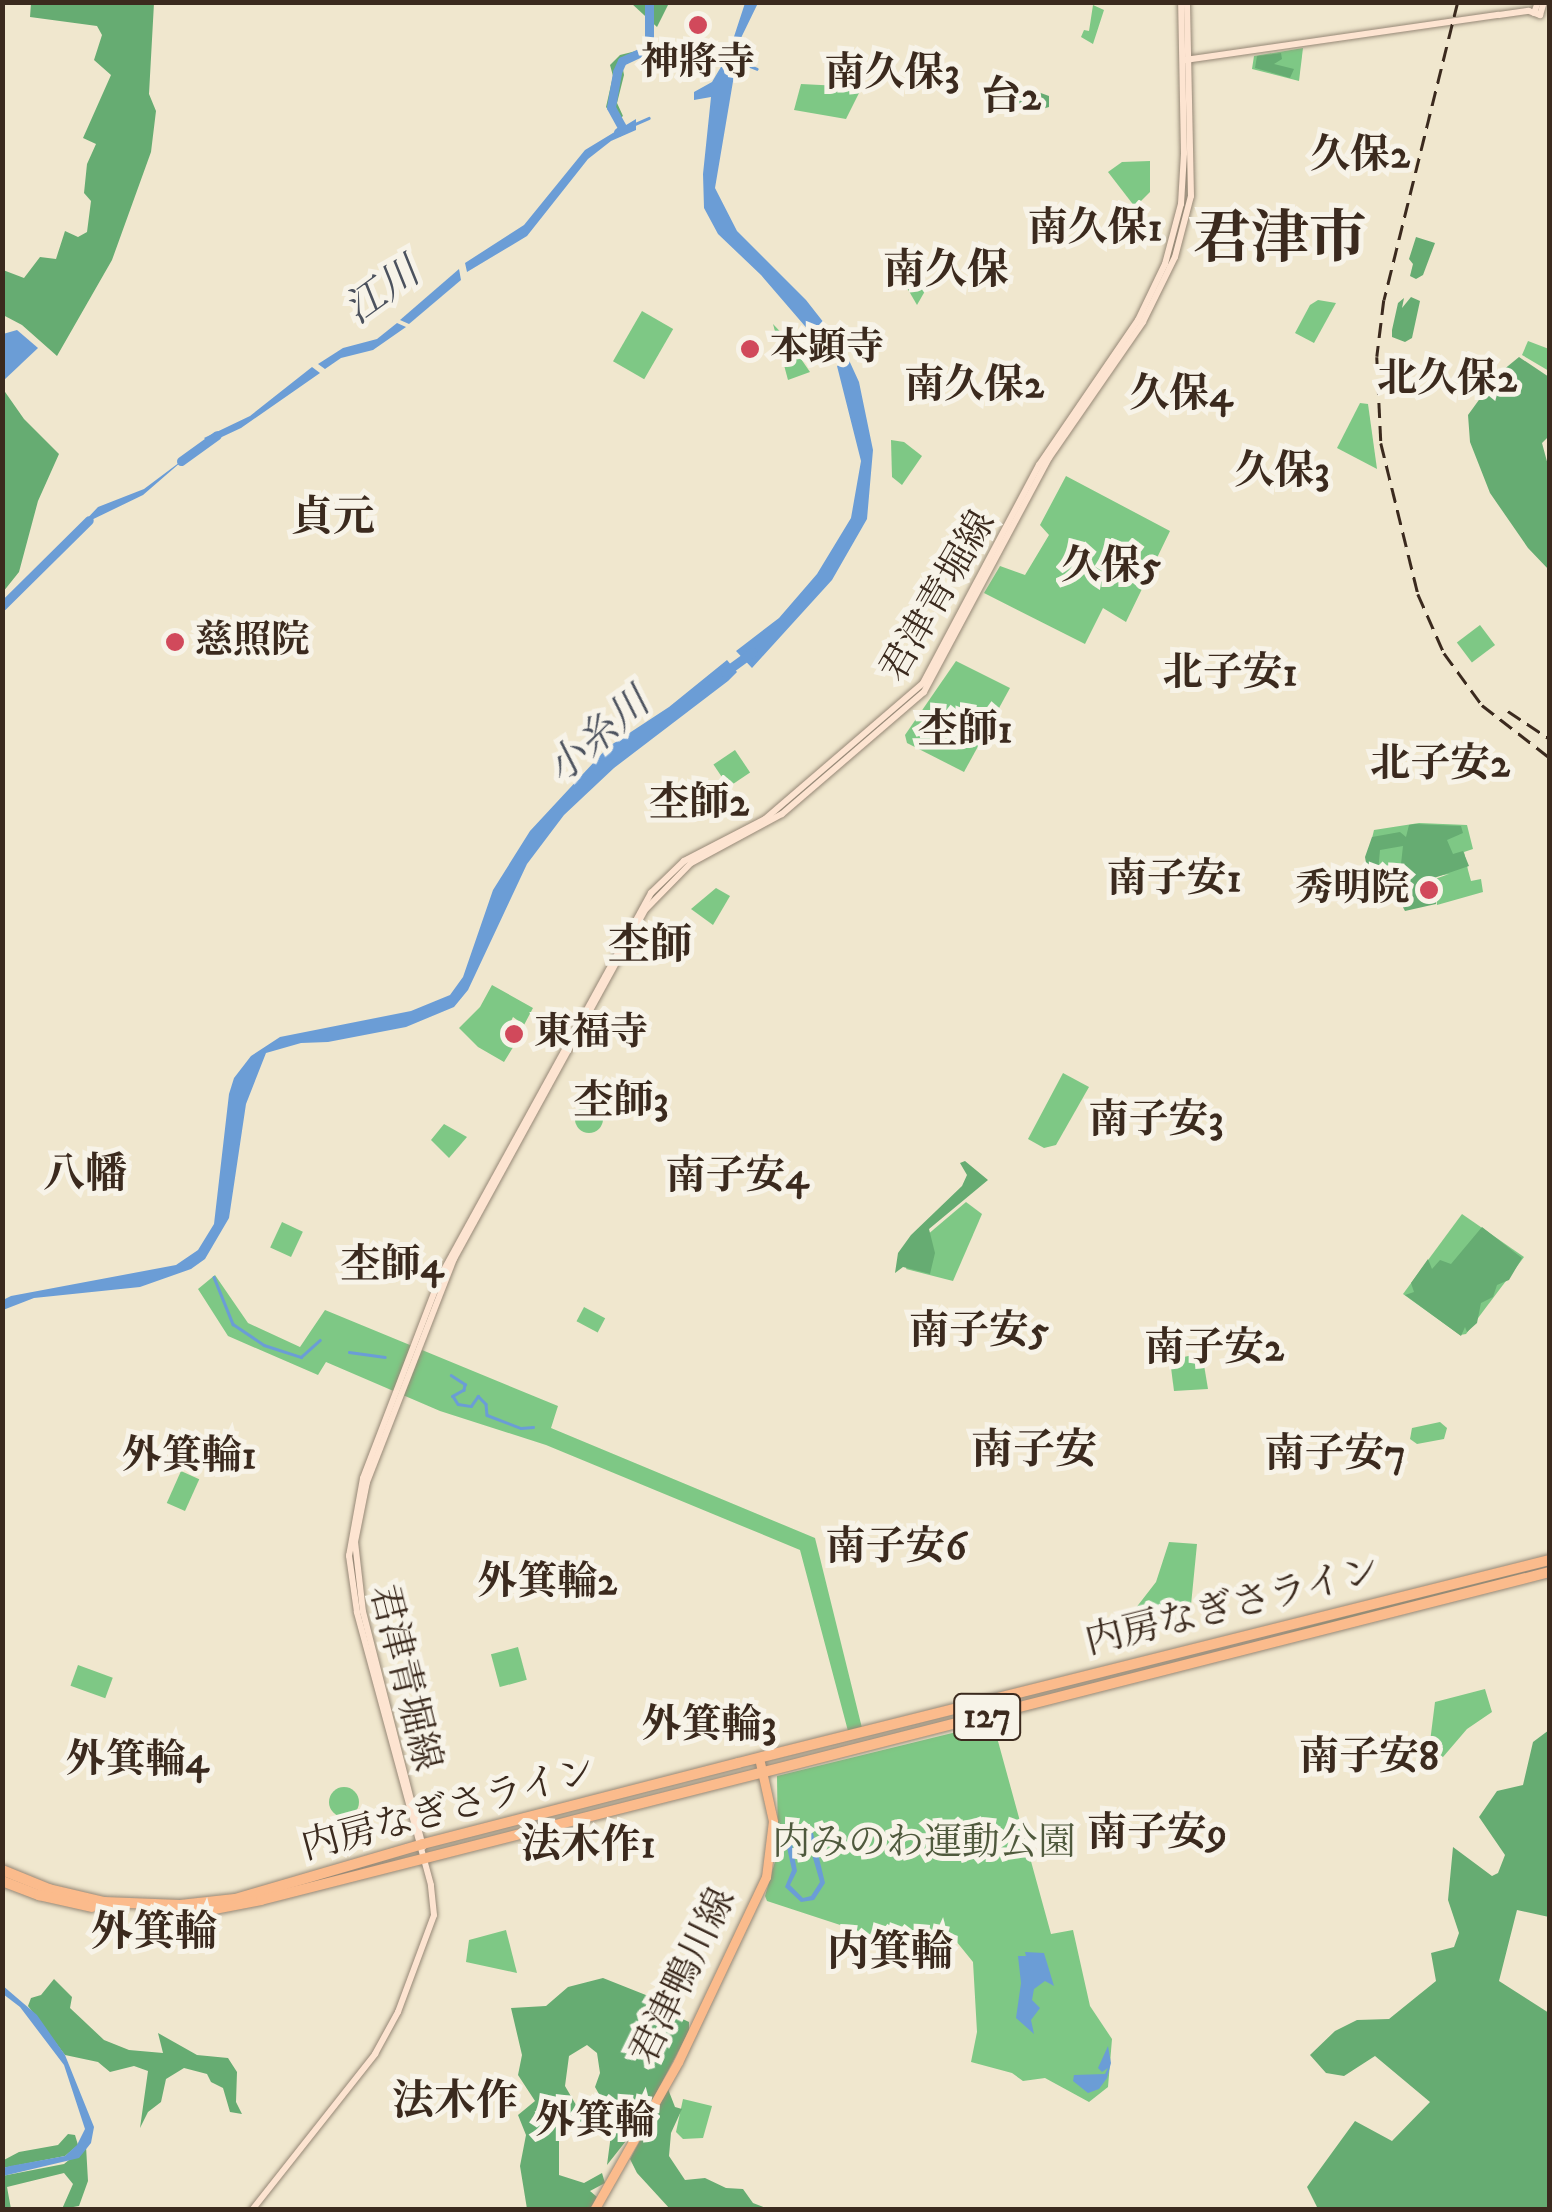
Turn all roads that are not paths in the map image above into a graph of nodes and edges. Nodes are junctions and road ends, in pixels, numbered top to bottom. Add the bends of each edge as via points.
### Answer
1 (1184, 2) edge
2 (1541, 2) edge
3 (1186, 60) junction
4 (1550, 1560) edge
5 (1550, 1572) edge
6 (759, 1758) junction
7 (762, 1774) junction
8 (420, 1845) junction
9 (423, 1859) junction
10 (2, 1870) edge
11 (2, 1881) edge
12 (252, 2210) edge
13 (594, 2210) edge

1 - 3 main road, 君津青堀線
2 - 3 main road via 1537,14
3 - 8 main road, 君津青堀線 via 1183,187 1165,264 1138,320 1038,465 934,667 912,696 765,819 684,862 651,893 449,1256 363,1478 349,1543 357,1612
4 - 6 highway, 内房なぎさライン / 127
5 - 7 highway, 内房なぎさライン / 127
6 - 7 main road, 君津鴨川線
6 - 8 highway, 内房なぎさライン / 127
7 - 9 highway, 内房なぎさライン / 127
7 - 13 main road, 君津鴨川線 via 773,1829 766,1878 678,2062
8 - 9 main road, 君津青堀線
8 - 10 highway, 内房なぎさライン / 127 via 235,1899 180,1905 87,1899
9 - 11 highway, 内房なぎさライン / 127 via 177,1913 105,1910
9 - 12 main road, 君津青堀線 via 434,1915 398,2012 364,2070

